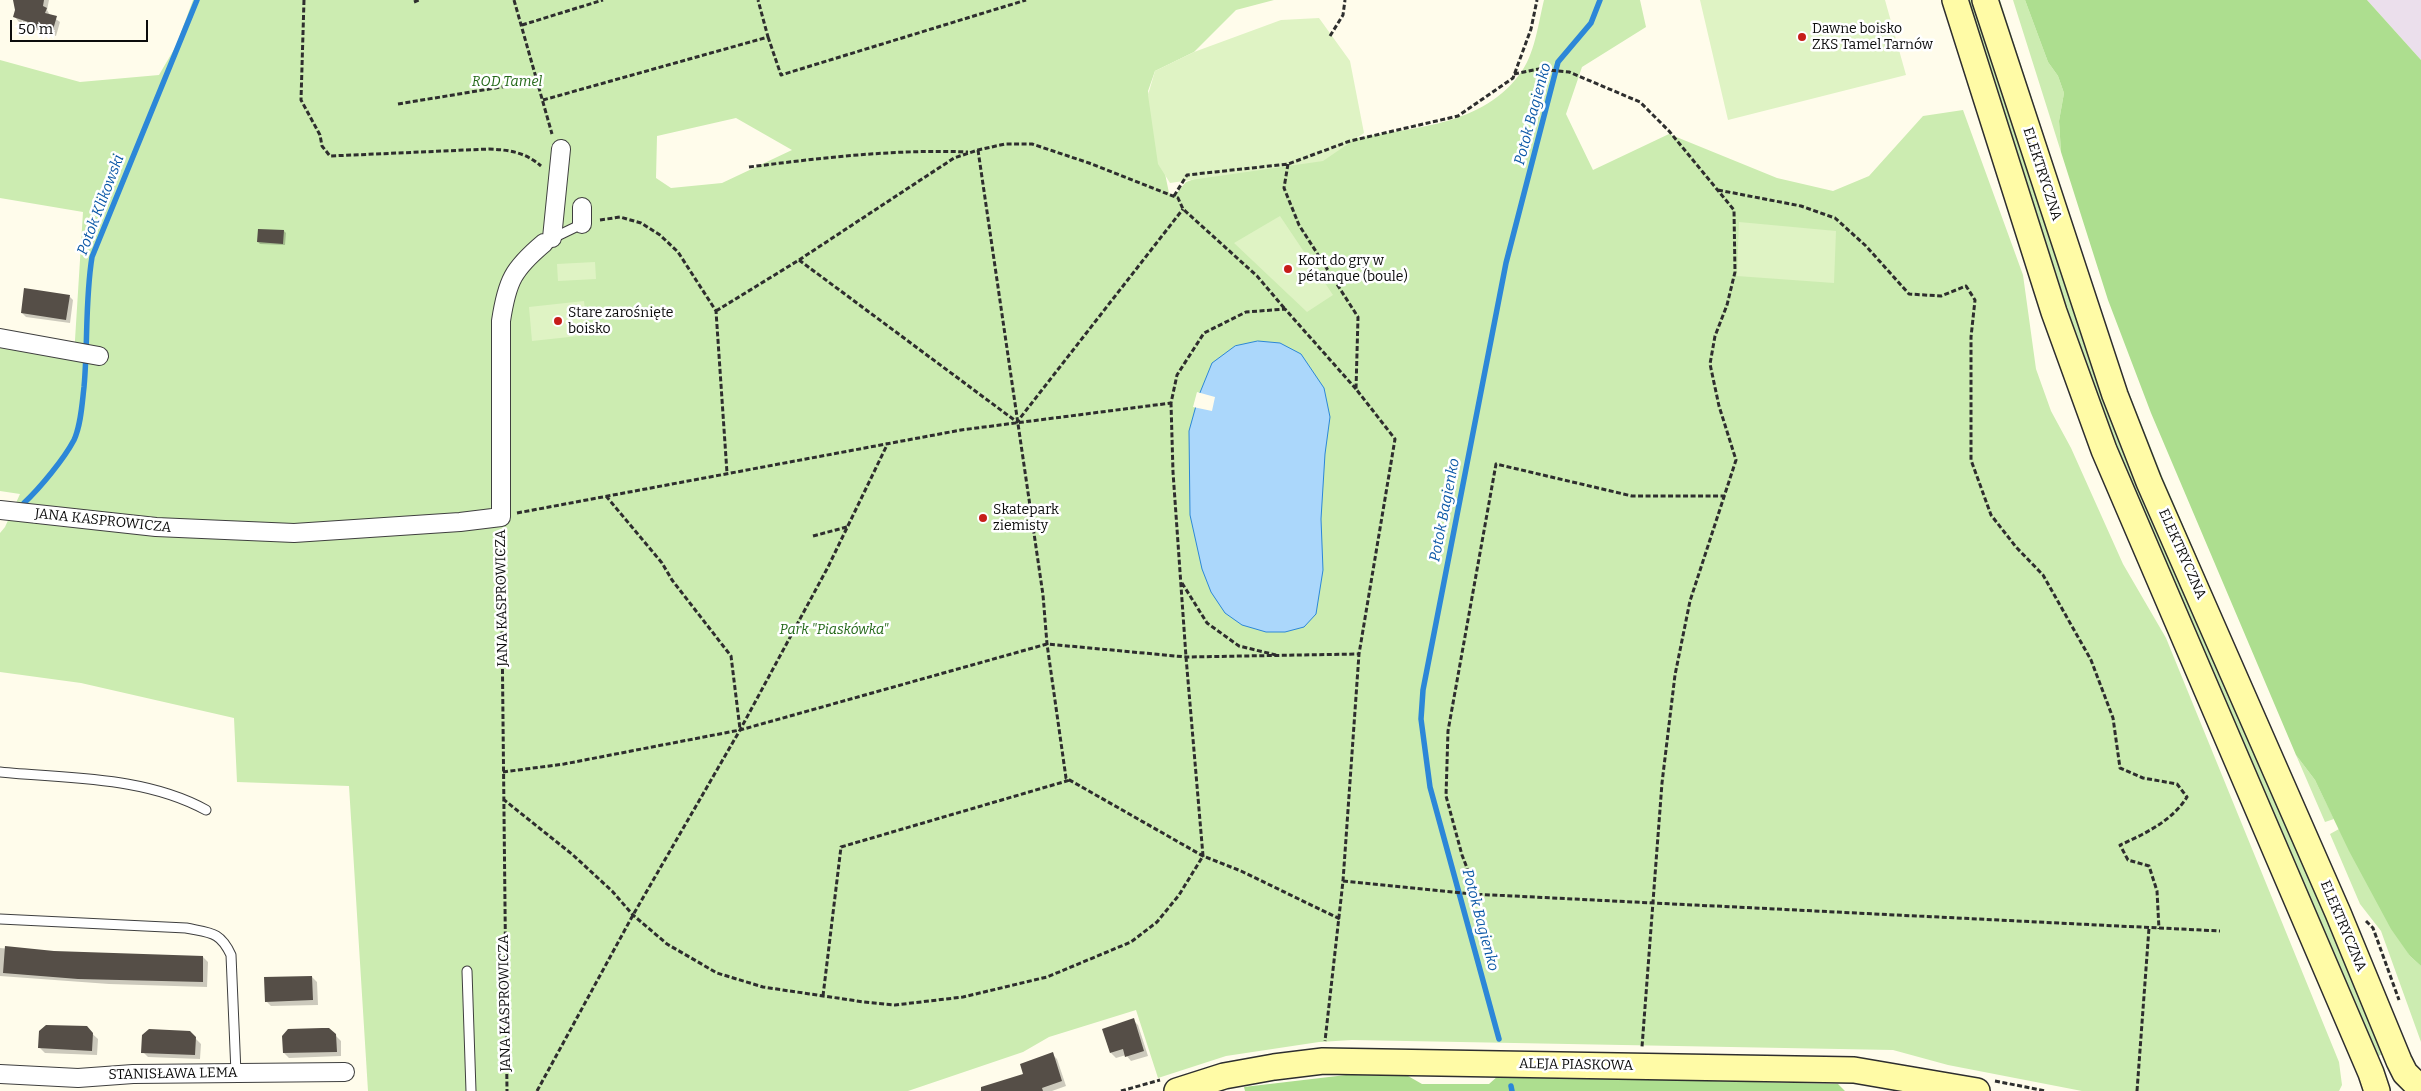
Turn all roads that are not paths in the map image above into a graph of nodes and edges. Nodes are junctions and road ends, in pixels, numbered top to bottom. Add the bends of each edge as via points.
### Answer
1 (1954, 0) edge
2 (1985, 0) edge
3 (558, 145) road end
4 (582, 216) road end
5 (548, 241) junction
6 (0, 338) edge
7 (92, 355) dead end
8 (0, 510) edge
9 (0, 772) edge
10 (206, 810) dead end
11 (0, 919) edge
12 (467, 972) dead end
13 (345, 1072) dead end
14 (236, 1073) junction
15 (0, 1074) edge
16 (78, 1084) edge
17 (1900, 1084) edge
18 (2421, 1090) edge
19 (471, 1091) edge
20 (1177, 1091) edge
21 (1977, 1091) edge
22 (2377, 1091) edge

1 - 22 main road via 2054,312 2101,442
2 - 18 main road, ELEKTRYCZNA via 2081,296 2146,473 2399,1061
3 - 5 street
4 - 5 lane
5 - 8 street, JANA KASPROWICZA via 527,257 512,275 504,297 501,321 501,517 294,533 156,527
6 - 7 street
9 - 10 lane via 133,784 159,789
11 - 14 lane via 186,928 215,934 225,942 231,955
12 - 19 lane
13 - 14 street, STANISŁAWA LEMA
14 - 16 street, STANISŁAWA LEMA via 133,1074
15 - 16 street, STANISŁAWA LEMA
17 - 20 main road, ALEJA PIASKOWA via 1854,1070 1323,1062 1224,1076
17 - 21 main road, ALEJA PIASKOWA

